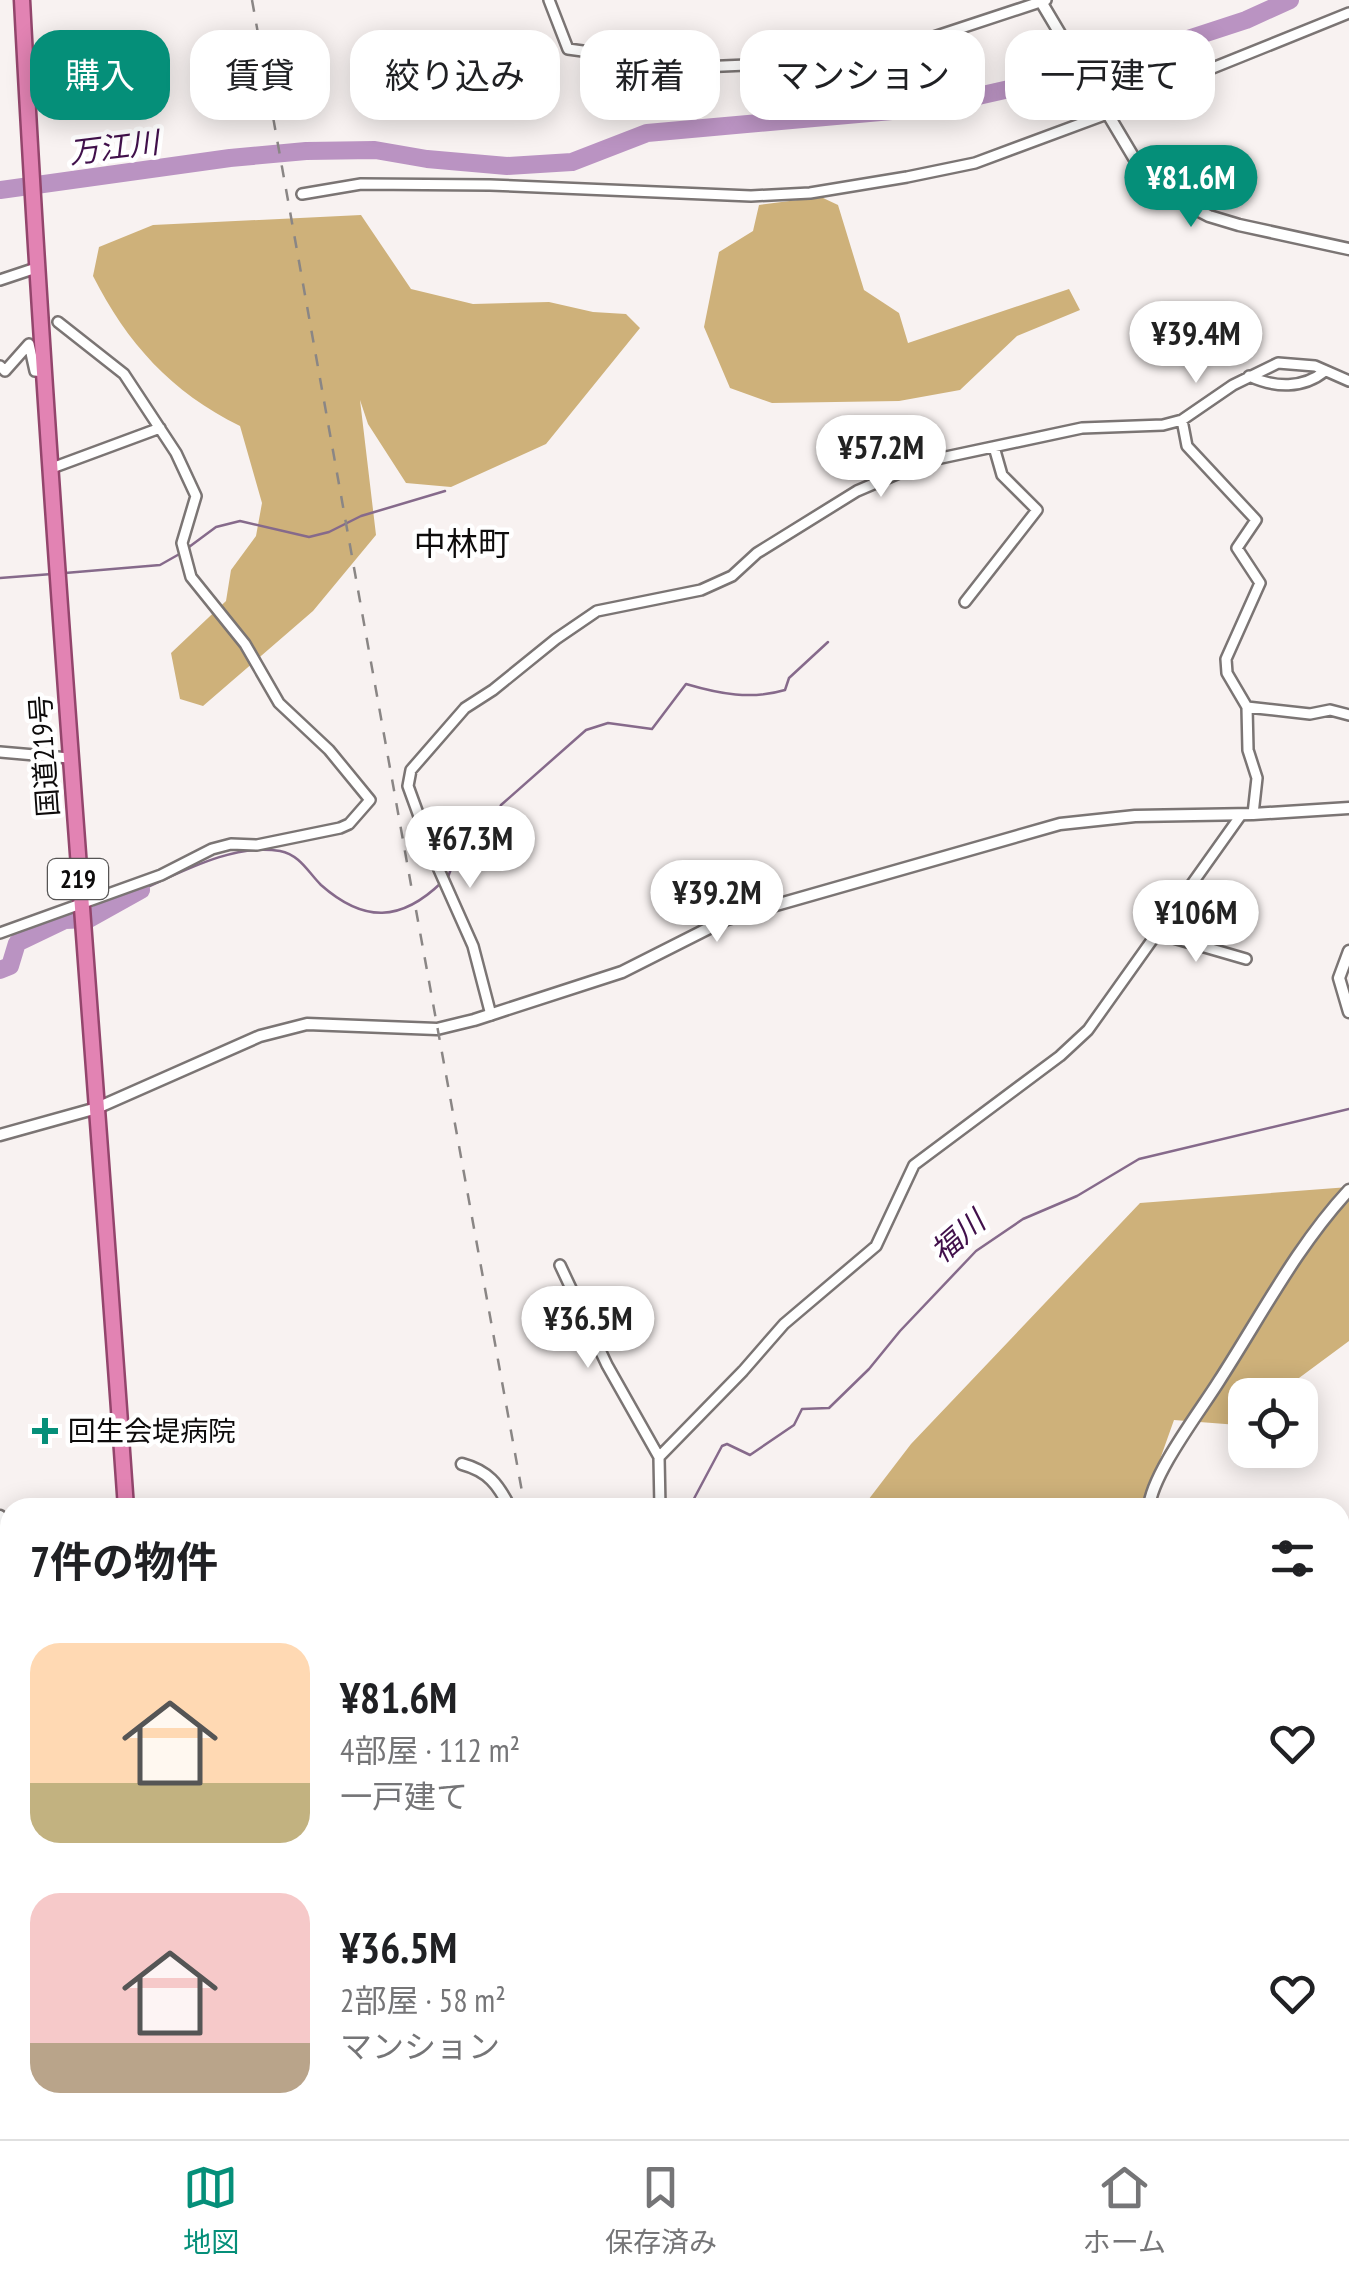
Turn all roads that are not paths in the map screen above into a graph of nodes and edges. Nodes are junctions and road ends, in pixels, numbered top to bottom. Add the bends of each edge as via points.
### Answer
1 (22, 0) edge
2 (549, 0) edge
3 (1042, 2) edge
4 (1349, 13) edge
5 (1058, 30) edge
6 (1215, 67) edge
7 (1084, 120) edge
8 (1111, 120) edge
9 (302, 194) dead end
10 (1349, 249) edge
11 (36, 268) junction
12 (0, 280) edge
13 (58, 322) dead end
14 (0, 366) edge
15 (1325, 371) junction
16 (44, 372) junction
17 (1249, 376) junction
18 (1349, 381) edge
19 (1182, 420) junction
20 (160, 428) junction
21 (994, 447) junction
22 (52, 468) junction
23 (964, 602) dead end
24 (1247, 707) junction
25 (1349, 715) edge
26 (0, 752) edge
27 (69, 758) junction
28 (1349, 808) edge
29 (1247, 815) junction
30 (81, 906) junction
31 (0, 933) edge
32 (1156, 934) junction
33 (1349, 952) edge
34 (1246, 959) dead end
35 (1349, 1012) edge
36 (491, 1015) junction
37 (97, 1108) junction
38 (0, 1135) edge
39 (1349, 1190) edge
40 (560, 1265) dead end
41 (659, 1457) junction
42 (462, 1464) dead end
43 (125, 1498) edge
44 (505, 1498) edge
45 (660, 1498) edge
46 (1151, 1498) edge

1 - 11 highway, 国道219号 / 219
2 - 3 street via 568,49 700,67 864,60
3 - 5 street
4 - 6 street
7 - 9 street via 976,163 810,193 361,184
8 - 10 street via 1134,158 1178,200 1239,226
11 - 12 street
11 - 16 highway, 国道219号 / 219
13 - 20 street via 124,374
14 - 16 street via 5,371 29,344 35,371
15 - 17 street via 1278,363
15 - 17 street via 1309,384 1294,385
15 - 18 street
16 - 22 highway, 国道219号 / 219
17 - 19 street
19 - 21 street via 1082,428
19 - 24 street via 1195,457 1256,520 1237,548 1260,583 1226,659
20 - 22 street
20 - 30 street via 196,496 182,543 191,578 245,644 279,704 370,800 340,828 212,849
21 - 23 street via 1002,475 1037,510
21 - 36 street via 882,478 702,590 596,611 466,708 411,770 408,786 473,946
22 - 27 highway, 国道219号 / 219
24 - 25 street
24 - 29 street via 1248,750 1257,778
26 - 27 street
27 - 30 highway, 国道219号 / 219
28 - 29 street
29 - 32 street
29 - 36 street via 1135,816 1045,828 727,919 622,972
30 - 31 street
30 - 37 highway, 国道219号 / 219
32 - 34 street
32 - 41 street via 1088,1030 914,1165 876,1246 784,1324
33 - 35 street via 1339,978
36 - 37 street via 437,1029 288,1027
37 - 38 street
37 - 43 highway, 国道219号 / 219
39 - 46 street via 1305,1243
40 - 41 street
41 - 45 street
42 - 44 street via 478,1468

